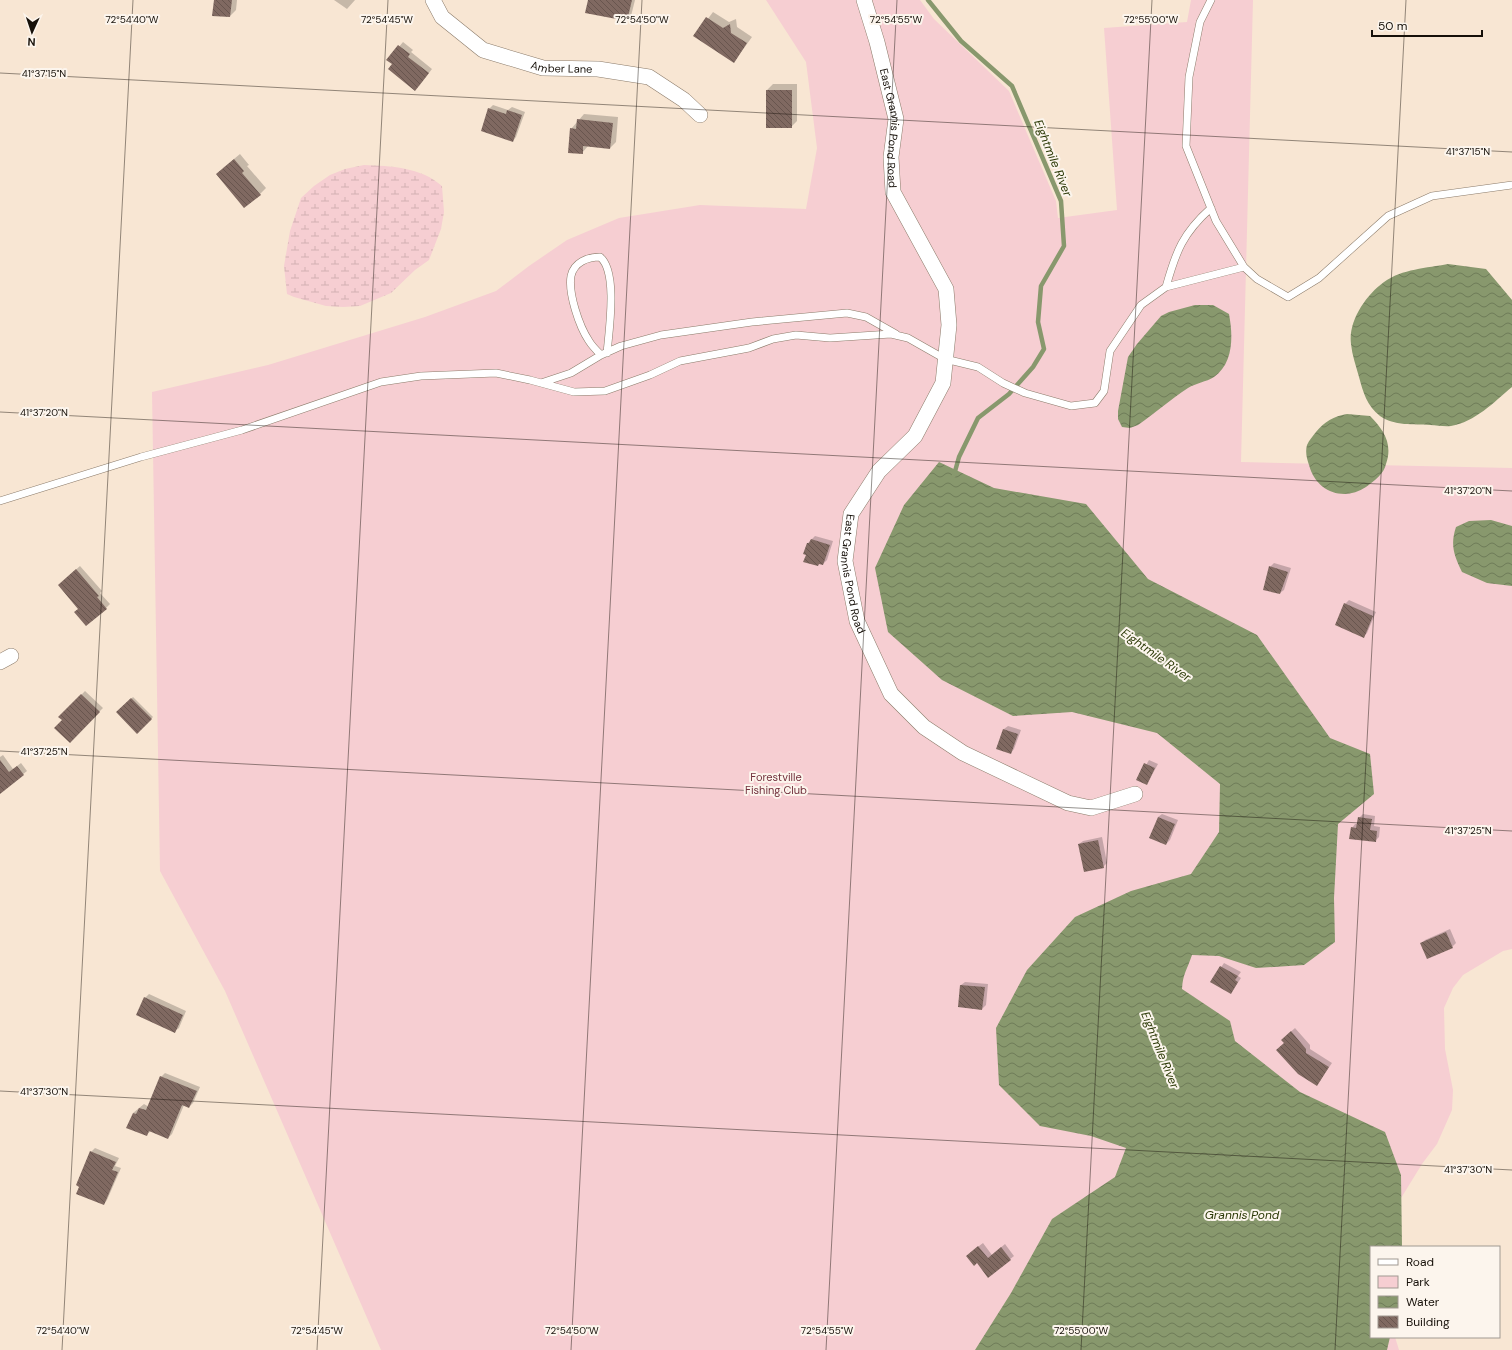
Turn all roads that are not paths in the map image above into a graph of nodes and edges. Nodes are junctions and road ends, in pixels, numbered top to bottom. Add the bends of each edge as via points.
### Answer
1 (433, 0) edge
2 (864, 0) edge
3 (1211, 0) edge
4 (700, 115) dead end
5 (1512, 185) edge
6 (1211, 208) junction
7 (1244, 267) junction
8 (1166, 287) junction
9 (898, 336) junction
10 (604, 354) junction
11 (945, 359) junction
12 (541, 383) junction
13 (0, 501) edge
14 (1135, 794) dead end

1 - 4 street, Amber Lane via 442,16 483,50 543,68 598,69 649,77 684,100
2 - 11 street, East Grannis Pond Road via 896,119 891,157 893,192 946,290 949,325
3 - 6 lane via 1200,22 1189,77 1186,146
5 - 7 lane via 1432,196 1388,216 1319,278 1288,297 1257,279
6 - 7 lane
6 - 8 lane via 1194,223 1180,246
7 - 8 lane
8 - 11 lane via 1141,305 1110,351 1104,391 1095,403 1070,406 1025,393 978,367
9 - 10 lane via 866,317 847,313 752,322 661,335 621,346
9 - 11 lane via 908,338
9 - 12 lane via 872,334 830,338 796,335 773,339 749,348 680,361 605,391 574,392
10 - 10 lane via 589,342 572,298 571,275 578,264 589,257 600,257 605,261 610,283 610,321
10 - 12 lane via 571,373
11 - 14 street, East Grannis Pond Road via 943,383 915,436 879,471 851,514 845,561 857,621 891,694 924,726 963,753 1068,803 1091,808
12 - 13 lane via 496,373 421,376 381,382 242,430 141,457

